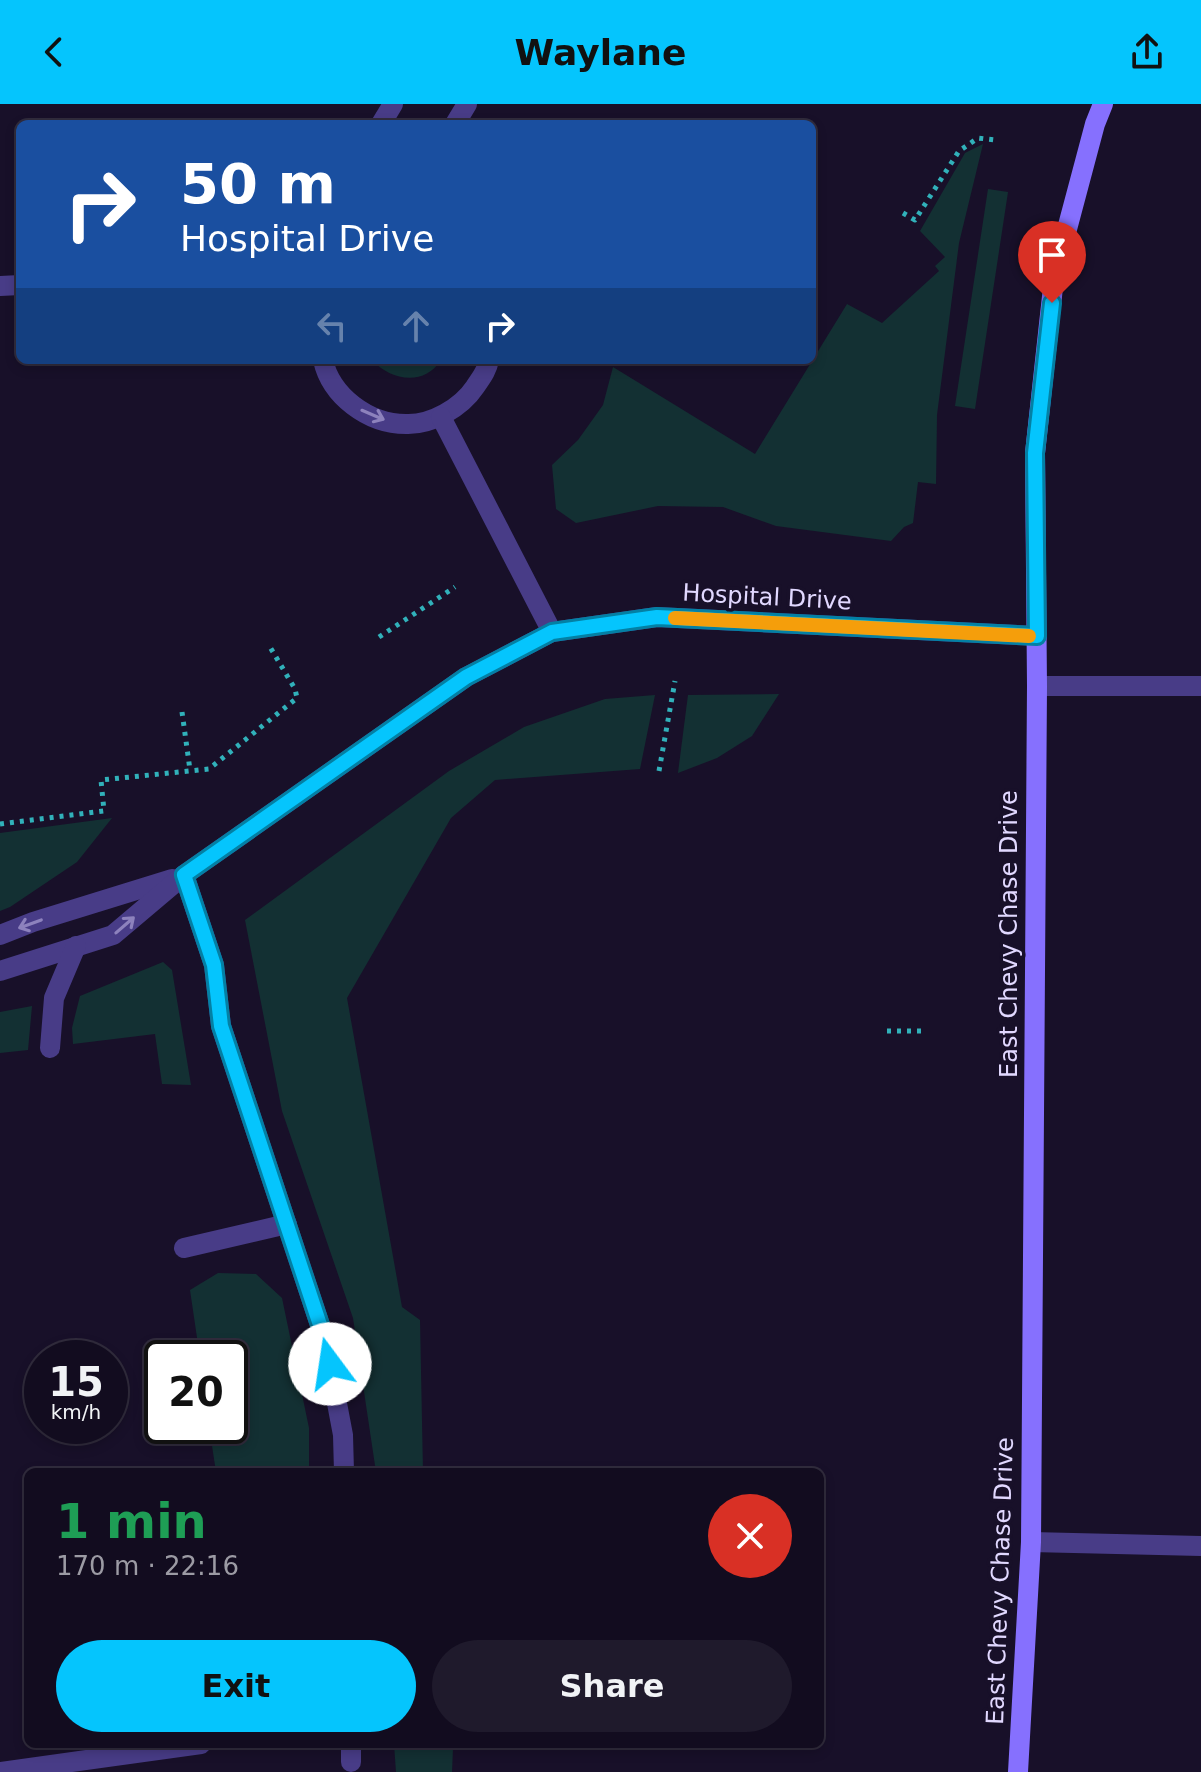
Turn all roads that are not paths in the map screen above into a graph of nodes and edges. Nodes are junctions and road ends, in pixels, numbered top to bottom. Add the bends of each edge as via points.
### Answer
1 (1103, 104) edge
2 (324, 364) edge
3 (488, 364) edge
4 (441, 417) junction
5 (552, 632) junction
6 (1037, 636) junction
7 (1037, 686) junction
8 (1201, 686) edge
9 (184, 875) junction
10 (0, 935) edge
11 (76, 946) junction
12 (0, 971) edge
13 (50, 1048) dead end
14 (287, 1224) junction
15 (184, 1248) dead end
16 (344, 1468) edge
17 (1031, 1542) junction
18 (1201, 1546) edge
19 (172, 1748) edge
20 (0, 1772) edge
21 (1018, 1772) edge

1 - 6 main road, East Chevy Chase Drive via 1054,278 1035,453
2 -> 4 lane via 343,399 373,418 406,424
3 - 4 lane via 468,398
4 - 5 lane
5 - 6 lane, Hospital Drive via 657,617
5 - 9 lane, Hospital Drive via 466,677
6 - 7 main road, East Chevy Chase Drive
7 - 8 lane
7 - 17 main road, East Chevy Chase Drive
9 -> 10 lane
11 -> 9 lane via 113,935
9 - 14 lane via 214,965 221,1026
11 - 12 lane
11 - 13 lane via 54,998
14 - 15 lane
14 - 16 lane via 325,1340
17 - 18 lane
17 - 21 main road, East Chevy Chase Drive
19 - 20 lane

